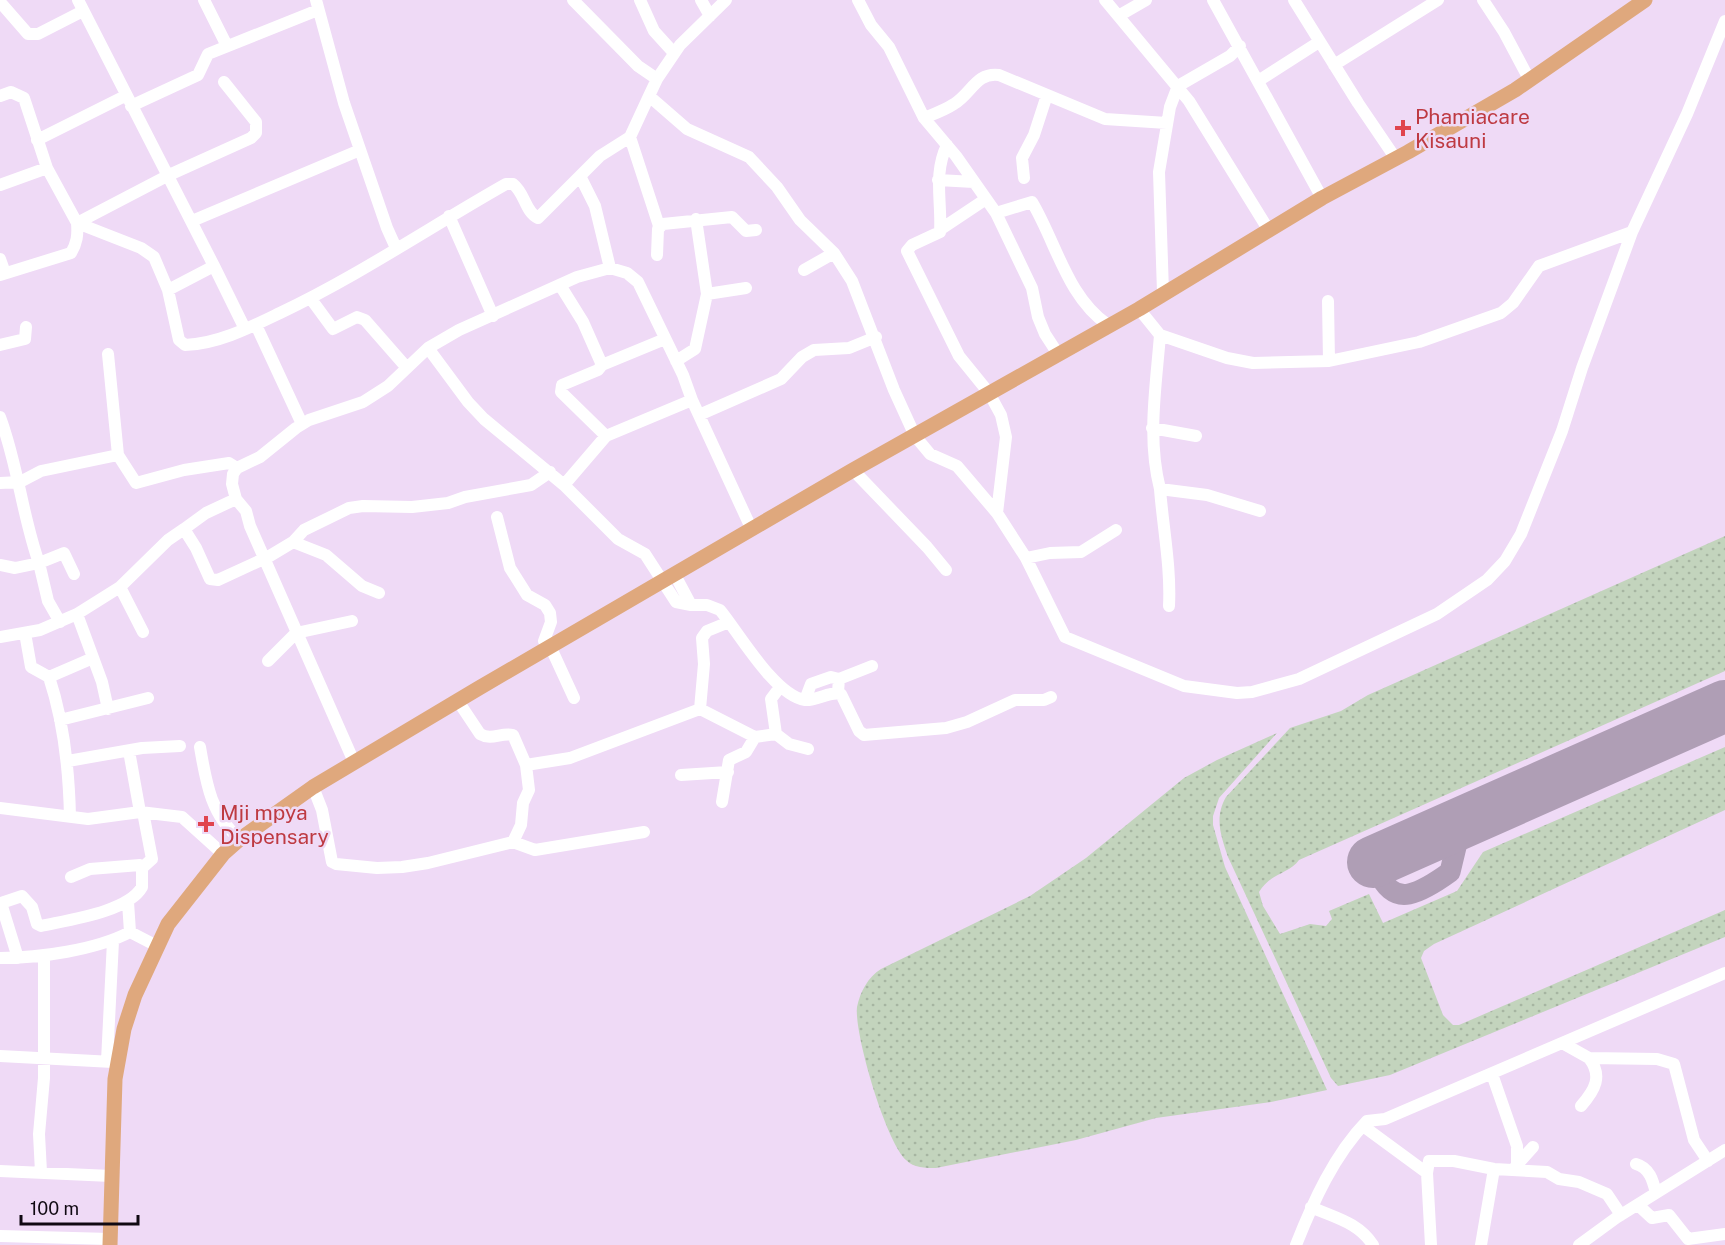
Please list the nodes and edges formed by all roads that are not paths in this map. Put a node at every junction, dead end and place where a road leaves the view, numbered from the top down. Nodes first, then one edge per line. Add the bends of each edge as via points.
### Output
1 (204, 0) edge
2 (573, 0) edge
3 (640, 0) edge
4 (701, 0) edge
5 (726, 0) edge
6 (858, 0) edge
7 (1105, 0) edge
8 (1146, 0) edge
9 (1213, 0) edge
10 (1294, 0) edge
11 (1438, 0) edge
12 (1483, 0) edge
13 (1645, 0) edge
14 (0, 2) edge
15 (80, 5) edge
16 (317, 5) edge
17 (1120, 15) junction
18 (710, 16) junction
19 (1725, 21) edge
20 (1319, 42) junction
21 (227, 46) junction
22 (1240, 46) junction
23 (674, 53) junction
24 (1334, 65) junction
25 (657, 79) junction
26 (1529, 79) junction
27 (1258, 81) junction
28 (224, 82) dead end
29 (1178, 86) junction
30 (1047, 95) junction
31 (0, 96) edge
32 (649, 96) junction
33 (128, 101) junction
34 (924, 118) junction
35 (1167, 123) junction
36 (630, 138) junction
37 (37, 140) junction
38 (947, 145) junction
39 (360, 150) junction
40 (1396, 159) junction
41 (47, 168) junction
42 (169, 175) junction
43 (580, 176) junction
44 (1023, 178) dead end
45 (938, 180) junction
46 (974, 182) junction
47 (0, 185) edge
48 (1322, 198) junction
49 (986, 199) junction
50 (996, 213) junction
51 (449, 216) junction
52 (696, 219) junction
53 (192, 221) junction
54 (77, 223) junction
55 (659, 226) junction
56 (941, 229) junction
57 (1268, 229) junction
58 (756, 230) dead end
59 (1632, 232) junction
60 (396, 248) junction
61 (834, 253) junction
62 (657, 255) dead end
63 (0, 259) edge
64 (214, 266) junction
65 (610, 268) junction
66 (804, 270) dead end
67 (2, 274) edge
68 (560, 285) junction
69 (746, 288) dead end
70 (168, 290) junction
71 (1163, 292) junction
72 (707, 294) junction
73 (311, 299) junction
74 (1328, 301) dead end
75 (1139, 309) junction
76 (493, 316) junction
77 (1108, 325) junction
78 (26, 327) dead end
79 (251, 327) junction
80 (1160, 335) junction
81 (876, 337) junction
82 (665, 339) junction
83 (0, 345) edge
84 (428, 348) junction
85 (108, 354) dead end
86 (1058, 354) junction
87 (676, 361) junction
88 (1329, 361) junction
89 (602, 365) junction
90 (407, 368) junction
91 (989, 393) junction
92 (692, 400) junction
93 (699, 415) junction
94 (0, 417) edge
95 (302, 424) junction
96 (1152, 428) junction
97 (606, 436) junction
98 (915, 436) junction
99 (1196, 436) dead end
100 (118, 454) junction
101 (237, 468) junction
102 (853, 470) junction
103 (550, 472) junction
104 (20, 482) junction
105 (0, 483) edge
106 (564, 484) junction
107 (1160, 489) junction
108 (236, 498) junction
109 (1260, 511) dead end
110 (997, 513) junction
111 (496, 517) dead end
112 (184, 529) junction
113 (752, 530) junction
114 (1116, 530) dead end
115 (293, 542) junction
116 (264, 558) junction
117 (1026, 558) junction
118 (39, 563) junction
119 (0, 565) edge
120 (946, 570) dead end
121 (75, 574) dead end
122 (669, 578) junction
123 (120, 587) junction
124 (379, 593) dead end
125 (1169, 606) dead end
126 (77, 614) junction
127 (352, 621) dead end
128 (60, 622) junction
129 (729, 622) junction
130 (143, 632) dead end
131 (25, 633) junction
132 (296, 633) junction
133 (0, 637) edge
134 (569, 637) junction
135 (551, 648) junction
136 (93, 658) junction
137 (268, 661) dead end
138 (872, 666) dead end
139 (49, 677) junction
140 (839, 679) junction
141 (780, 687) junction
142 (838, 692) junction
143 (1051, 696) dead end
144 (148, 698) dead end
145 (574, 698) dead end
146 (458, 700) junction
147 (805, 700) junction
148 (108, 709) junction
149 (700, 710) junction
150 (60, 720) junction
151 (777, 734) junction
152 (755, 737) junction
153 (180, 746) dead end
154 (200, 747) dead end
155 (808, 749) dead end
156 (129, 751) junction
157 (68, 761) junction
158 (354, 762) junction
159 (526, 765) junction
160 (728, 772) junction
161 (681, 775) dead end
162 (313, 787) junction
163 (722, 802) dead end
164 (0, 808) edge
165 (141, 812) junction
166 (70, 817) junction
167 (644, 832) dead end
168 (240, 839) junction
169 (513, 842) junction
170 (223, 854) junction
171 (142, 867) junction
172 (71, 877) dead end
173 (128, 902) junction
174 (130, 932) junction
175 (113, 941) junction
176 (157, 946) junction
177 (44, 955) junction
178 (0, 958) edge
179 (18, 958) junction
180 (1725, 973) edge
181 (1564, 1044) junction
182 (0, 1056) edge
183 (43, 1057) junction
184 (1589, 1058) junction
185 (112, 1062) junction
186 (1492, 1074) junction
187 (1581, 1106) dead end
188 (1363, 1126) junction
189 (1533, 1147) dead end
190 (1725, 1150) edge
191 (1708, 1161) junction
192 (1636, 1164) dead end
193 (1515, 1167) junction
194 (1494, 1169) junction
195 (0, 1171) edge
196 (41, 1172) junction
197 (1426, 1173) junction
198 (111, 1176) junction
199 (1656, 1194) junction
200 (1638, 1205) junction
201 (1311, 1207) junction
202 (1621, 1215) junction
203 (1725, 1234) edge
204 (0, 1236) edge
205 (110, 1242) edge
206 (1296, 1245) edge
207 (1373, 1245) edge
208 (1431, 1245) edge
209 (1481, 1245) edge
210 (1579, 1245) edge

1 - 21 street
2 - 25 street via 638,66
3 - 23 street via 654,31
4 - 18 street
5 - 18 street
6 - 34 street via 889,47
7 - 17 street
8 - 17 street
9 - 22 street
10 - 20 street
11 - 24 street
12 - 26 street
13 - 26 main road
14 - 15 street via 28,34 38,34
15 - 33 street
16 - 21 street
16 - 39 street
17 - 29 street
18 - 23 street
19 - 59 street
20 - 24 street
20 - 27 street
21 - 33 street via 208,54 198,75
22 - 27 street
22 - 29 street
23 - 25 street
24 - 40 street
25 - 32 street
26 - 40 main road
27 - 48 street
28 - 42 street via 256,122 256,133
29 - 35 street
29 - 57 street
30 - 34 street via 988,74 954,105
30 - 35 street via 1105,119
30 - 44 street via 1022,158
31 - 37 street via 11,92 24,98
32 - 36 street
32 - 61 street via 687,129 749,157 800,220
33 - 37 street
33 - 42 street
34 - 38 street
35 - 71 street via 1159,172
36 - 43 street via 600,156
36 - 55 street
37 - 41 street
38 - 45 street
38 - 46 street
39 - 53 street
39 - 60 street
40 - 48 main road
41 - 47 street
41 - 54 street
42 - 53 street
42 - 54 street
43 - 51 street via 538,218 513,184 506,184
43 - 65 street via 596,206
45 - 46 street
45 - 56 street
46 - 49 street
48 - 57 main road
49 - 50 street
49 - 56 street
50 - 77 street via 1032,202 1086,306
50 - 86 street via 1032,288 1045,334
51 - 60 street
51 - 76 street
52 - 55 street
52 - 58 street via 732,217 746,231
52 - 72 street
53 - 64 street
54 - 67 street via 76,245 71,253
54 - 70 street via 154,257
55 - 62 street
56 - 91 street via 938,235 912,245 907,251 958,356
57 - 71 main road
59 - 88 street via 1539,266 1513,303 1501,312 1419,342
59 - 117 street via 1521,534 1505,561 1487,580 1437,614 1299,679 1263,690 1237,693 1193,688 1065,637
60 - 73 street
61 - 66 street
61 - 81 street via 852,281
63 - 67 street
64 - 70 street
64 - 79 street
65 - 68 street
65 - 82 street via 627,273 638,282
68 - 76 street
68 - 89 street via 575,306
69 - 72 street
70 - 79 street via 175,328 185,345 197,345
71 - 75 main road
72 - 87 street via 695,349
73 - 79 street
73 - 90 street via 333,329 357,317 365,320
74 - 88 street
75 - 77 main road
75 - 80 street
76 - 84 street
77 - 86 main road
78 - 83 street via 25,339
79 - 95 street
80 - 88 street via 1252,363
80 - 96 street
81 - 93 street via 849,348 814,350 781,379
81 - 98 street
82 - 87 street
82 - 89 street
84 - 90 street
84 - 103 street via 468,402
85 - 100 street
86 - 91 main road
87 - 92 street
89 - 97 street via 562,385 561,392
90 - 95 street via 363,402
91 - 98 main road
91 - 110 street via 1001,415 1006,437
92 - 93 street
92 - 97 street
93 - 113 street
94 - 104 street
95 - 101 street via 260,457
96 - 99 street
96 - 107 street via 1152,456
97 - 106 street
98 - 102 main road
98 - 110 street via 930,454 957,466
100 - 101 street via 136,483 229,463
100 - 104 street via 41,471
101 - 108 street via 232,484
102 - 113 main road
102 - 120 street
103 - 106 street
103 - 115 street via 531,485 448,503 349,508 304,530
104 - 105 street
104 - 118 street
106 - 122 street via 618,539 645,554
107 - 109 street via 1207,495
107 - 125 street via 1170,574
108 - 112 street
108 - 116 street via 246,511
110 - 117 street
111 - 134 street via 510,568 527,595 550,613 544,641
112 - 116 street via 210,579
112 - 123 street
113 - 122 main road
114 - 117 street via 1081,552
115 - 116 street
115 - 124 street via 326,555 362,586
116 - 132 street
118 - 119 street via 15,568
118 - 121 street via 64,553
118 - 128 street via 48,601
122 - 129 street via 676,602 720,610
122 - 134 main road
123 - 126 street
123 - 130 street
126 - 128 street
126 - 136 street
127 - 132 street
128 - 131 street
129 - 141 street
129 - 149 street via 706,632 702,638
131 - 133 street
131 - 139 street via 31,667
132 - 137 street
132 - 158 street
134 - 135 main road
135 - 145 street
135 - 146 main road
136 - 139 street
136 - 148 street
138 - 140 street
139 - 150 street
140 - 142 street
140 - 147 street via 831,676 811,684
141 - 147 street
141 - 151 street via 771,699
142 - 143 street via 860,731 872,735 945,728 967,723 1015,700 1044,700
142 - 147 street
144 - 148 street
146 - 158 main road
146 - 159 street via 480,734 495,738 513,735
148 - 150 street
149 - 152 street
149 - 159 street via 570,758
150 - 157 street
151 - 152 street
151 - 155 street via 789,744
152 - 160 street via 746,752 729,760
153 - 156 street
154 - 168 street via 210,798 225,827
156 - 157 street
156 - 165 street
157 - 166 street
158 - 162 main road
159 - 169 street via 529,790
160 - 161 street
160 - 163 street
162 - 168 main road
162 - 169 street via 322,810 332,862 336,864 402,867
164 - 166 street
165 - 166 street via 88,819
165 - 170 street via 182,817
165 - 171 street via 152,859
167 - 169 street via 535,850
168 - 170 main road
170 - 176 main road via 182,904
171 - 172 street via 90,869
171 - 173 street via 141,887
173 - 174 street
173 - 179 street via 41,926 22,896 3,902
174 - 175 street
174 - 176 street
175 - 177 street
175 - 185 street
176 - 185 main road
177 - 179 street
177 - 183 street
178 - 179 street
180 - 181 street
181 - 184 street
181 - 186 street
182 - 183 street
183 - 185 street
183 - 196 street
184 - 187 street via 1598,1077
184 - 191 street via 1657,1059 1674,1064 1687,1121
185 - 198 main road
186 - 188 street
186 - 193 street via 1517,1146
188 - 197 street
188 - 201 street
189 - 193 street
190 - 191 street
191 - 199 street
192 - 199 street via 1649,1173
193 - 194 street
193 - 202 street via 1547,1172 1607,1194
194 - 197 street via 1434,1160 1429,1161
194 - 209 street
195 - 196 street
196 - 198 street
197 - 208 street
198 - 205 main road
199 - 200 street
200 - 202 street
200 - 203 street via 1652,1218 1669,1215 1688,1239
201 - 206 street
201 - 207 street via 1351,1222 1362,1229
202 - 210 street
204 - 205 street

